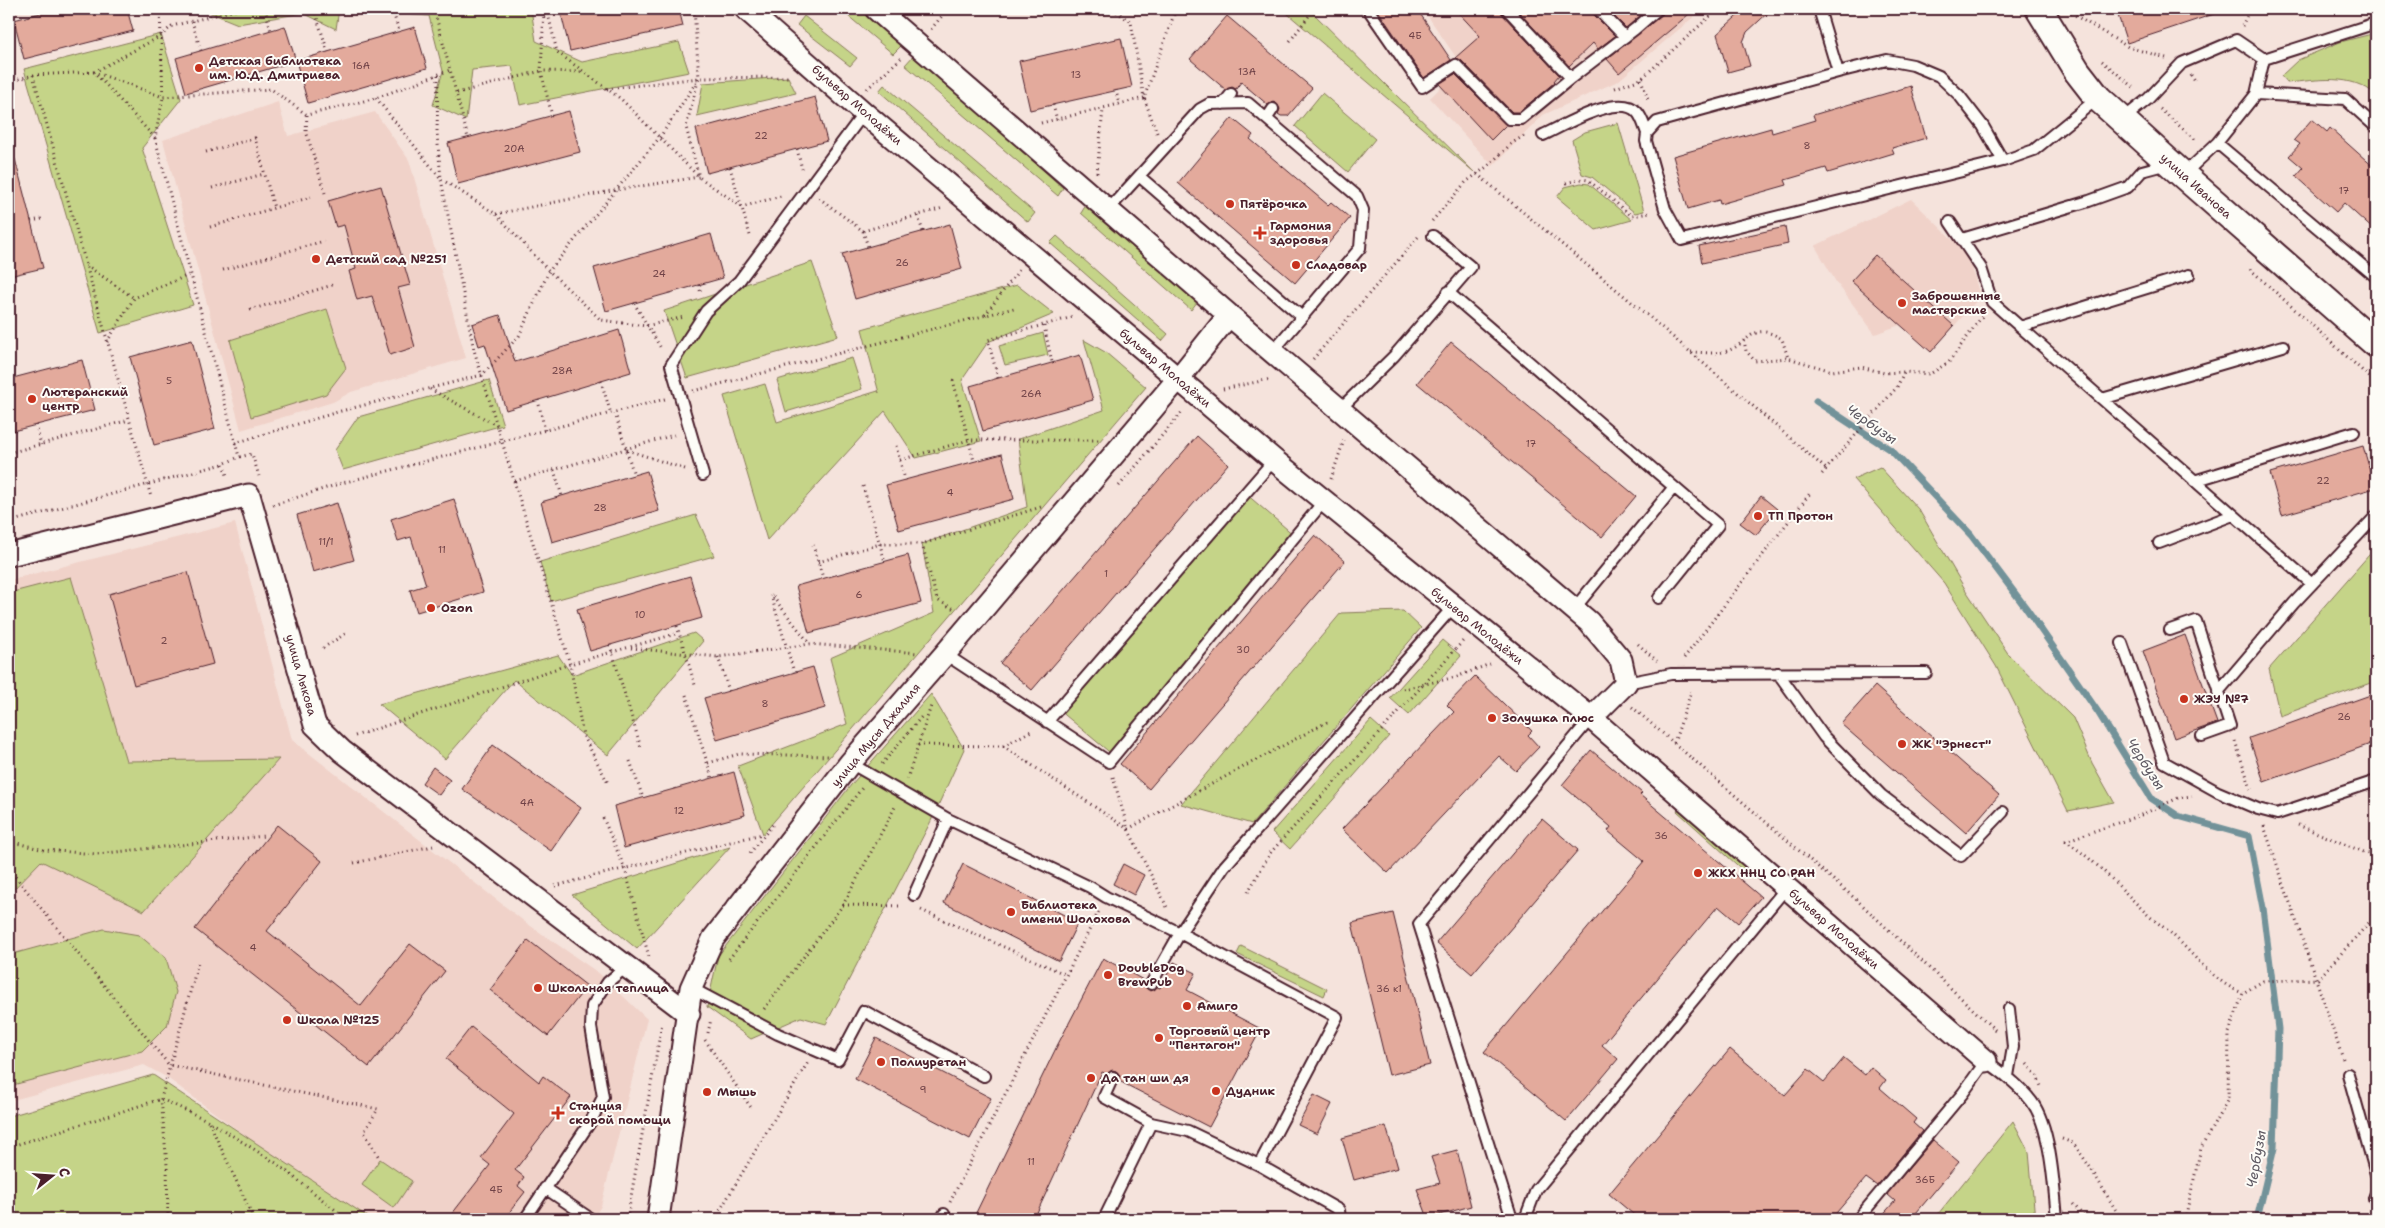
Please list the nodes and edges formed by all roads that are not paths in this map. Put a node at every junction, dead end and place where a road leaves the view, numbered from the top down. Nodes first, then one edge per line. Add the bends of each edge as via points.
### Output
1 (746, 9) edge
2 (876, 9) edge
3 (1368, 9) edge
4 (1508, 9) edge
5 (1598, 9) edge
6 (1658, 9) edge
7 (1819, 9) edge
8 (2039, 9) edge
9 (2376, 23) edge
10 (1625, 37) junction
11 (2264, 58) junction
12 (1838, 72) junction
13 (1571, 78) junction
14 (1231, 94) dead end
15 (2256, 94) junction
16 (2098, 98) junction
17 (1223, 104) junction
18 (858, 108) junction
19 (2122, 119) junction
20 (2376, 127) edge
21 (1647, 133) junction
22 (1543, 135) dead end
23 (2217, 143) junction
24 (2003, 161) junction
25 (2176, 169) junction
26 (1139, 176) junction
27 (1108, 210) junction
28 (1950, 222) dead end
29 (1434, 236) dead end
30 (1962, 239) junction
31 (2189, 275) dead end
32 (2376, 277) edge
33 (1448, 292) junction
34 (1229, 314) junction
35 (1302, 317) junction
36 (2020, 327) junction
37 (2376, 344) edge
38 (2284, 346) dead end
39 (1272, 352) junction
40 (1178, 379) junction
41 (2102, 400) junction
42 (1340, 409) junction
43 (2354, 432) dead end
44 (1274, 460) junction
45 (703, 475) road end
46 (2194, 481) junction
47 (1674, 487) junction
48 (1324, 501) junction
49 (2233, 515) junction
50 (2376, 516) edge
51 (2159, 543) dead end
52 (9, 555) edge
53 (2312, 584) junction
54 (1659, 598) dead end
55 (1453, 606) junction
56 (1574, 609) junction
57 (2170, 630) dead end
58 (2122, 643) dead end
59 (945, 654) junction
60 (1926, 673) dead end
61 (1778, 674) junction
62 (1626, 683) junction
63 (2218, 692) junction
64 (1591, 718) junction
65 (1047, 722) junction
66 (2202, 736) dead end
67 (850, 763) junction
68 (2376, 781) edge
69 (2003, 812) dead end
70 (948, 819) junction
71 (1786, 887) junction
72 (914, 901) road end
73 (1180, 933) junction
74 (634, 961) junction
75 (1151, 984) dead end
76 (691, 988) junction
77 (2009, 1009) dead end
78 (689, 1014) junction
79 (1986, 1061) junction
80 (2348, 1074) road end
81 (984, 1076) dead end
82 (2008, 1076) junction
83 (1113, 1078) dead end
84 (1151, 1123) junction
85 (2376, 1135) edge
86 (2368, 1144) junction
87 (1259, 1165) junction
88 (2376, 1174) edge
89 (545, 1188) junction
90 (2376, 1193) edge
91 (2376, 1200) edge
92 (526, 1219) edge
93 (591, 1219) edge
94 (658, 1219) edge
95 (1104, 1219) edge
96 (1340, 1219) edge
97 (1512, 1219) edge
98 (1525, 1219) edge
99 (1858, 1219) edge
100 (2057, 1219) edge

1 - 18 street, бульвар Молодёжи
2 - 27 street
3 - 13 lane via 1422,87 1456,66 1509,119 1521,119
4 - 13 lane
5 - 10 lane
6 - 10 lane
7 - 12 lane
8 - 16 street, улица Иванова via 2076,72
9 - 11 lane
10 - 13 lane
11 - 15 lane
11 - 19 lane via 2236,40 2182,63 2148,99
12 - 21 lane via 1657,122
12 - 24 lane via 1887,60 1939,76 1959,94
14 - 17 lane
15 - 20 lane via 2346,99
15 - 23 lane
16 - 19 street, улица Иванова
16 - 24 lane via 2034,150
17 - 26 lane via 1209,104 1200,109
17 - 35 lane via 1248,103 1270,114 1357,196 1363,210 1358,252
18 - 40 street, бульвар Молодёжи
18 - 45 lane via 807,190 739,281 706,311 671,365
19 - 25 street, улица Иванова
21 - 22 lane via 1636,111 1628,105 1618,104 1592,112
21 - 24 lane via 1646,141 1665,208 1682,240
23 - 25 lane
23 - 32 lane
25 - 30 lane via 2142,171 2128,187
25 - 37 street, улица Иванова
26 - 27 lane
26 - 35 lane
27 - 34 street
28 - 30 lane
29 - 33 lane via 1471,267
30 - 36 lane via 1981,268 1992,302
31 - 36 lane
33 - 42 lane via 1394,356
33 - 47 lane
34 - 39 street
34 - 40 street, улица Мусы Джалиля
35 - 39 lane
36 - 41 lane
38 - 41 lane
39 - 42 street
40 - 44 street, бульвар Молодёжи
40 - 59 street, улица Мусы Джалиля
41 - 46 lane
42 - 56 street
43 - 46 lane
44 - 48 street, бульвар Молодёжи
44 - 65 lane
46 - 49 lane
47 - 54 lane via 1718,525
47 - 56 lane
48 - 55 street, бульвар Молодёжи
48 - 65 lane via 1109,762
49 - 51 lane
49 - 53 lane
50 - 53 lane
52 - 74 street, улица Лыкова via 249,495 315,725 342,751
53 - 63 lane
55 - 64 street, бульвар Молодёжи
55 - 73 lane via 1224,867
56 - 62 street via 1590,622 1621,660
57 - 63 lane via 2196,621
58 - 68 lane via 2164,762 2218,792 2277,814
59 - 65 lane
59 - 67 street, улица Мусы Джалиля
60 - 61 lane
61 - 62 lane via 1671,674
61 - 69 lane via 1824,738 1881,795 1961,856
62 - 64 street
63 - 66 lane via 2230,726
64 - 71 street, бульвар Молодёжи
64 - 97 lane via 1419,924
67 - 70 lane
67 - 76 street, улица Мусы Джалиля via 713,939
70 - 72 lane
70 - 73 lane
71 - 79 street, бульвар Молодёжи
71 - 98 lane via 1536,1190
73 - 75 lane
73 - 87 lane via 1337,1016
74 - 78 street, улица Лыкова
74 - 89 lane via 608,982 592,1006 590,1027 603,1097 591,1121
76 - 78 street, улица Мусы Джалиля
76 - 81 lane via 838,1060 864,1011
77 - 82 lane via 2013,1047
78 - 94 street, улица Мусы Джалиля
79 - 82 lane
79 - 99 lane
80 - 86 lane
82 - 100 lane via 2033,1104 2045,1134
83 - 84 lane via 1104,1097
84 - 87 lane via 1188,1131
84 - 95 lane
85 - 86 lane
86 - 88 lane
87 - 96 lane via 1339,1210
89 - 92 lane
89 - 93 lane
90 - 91 lane

